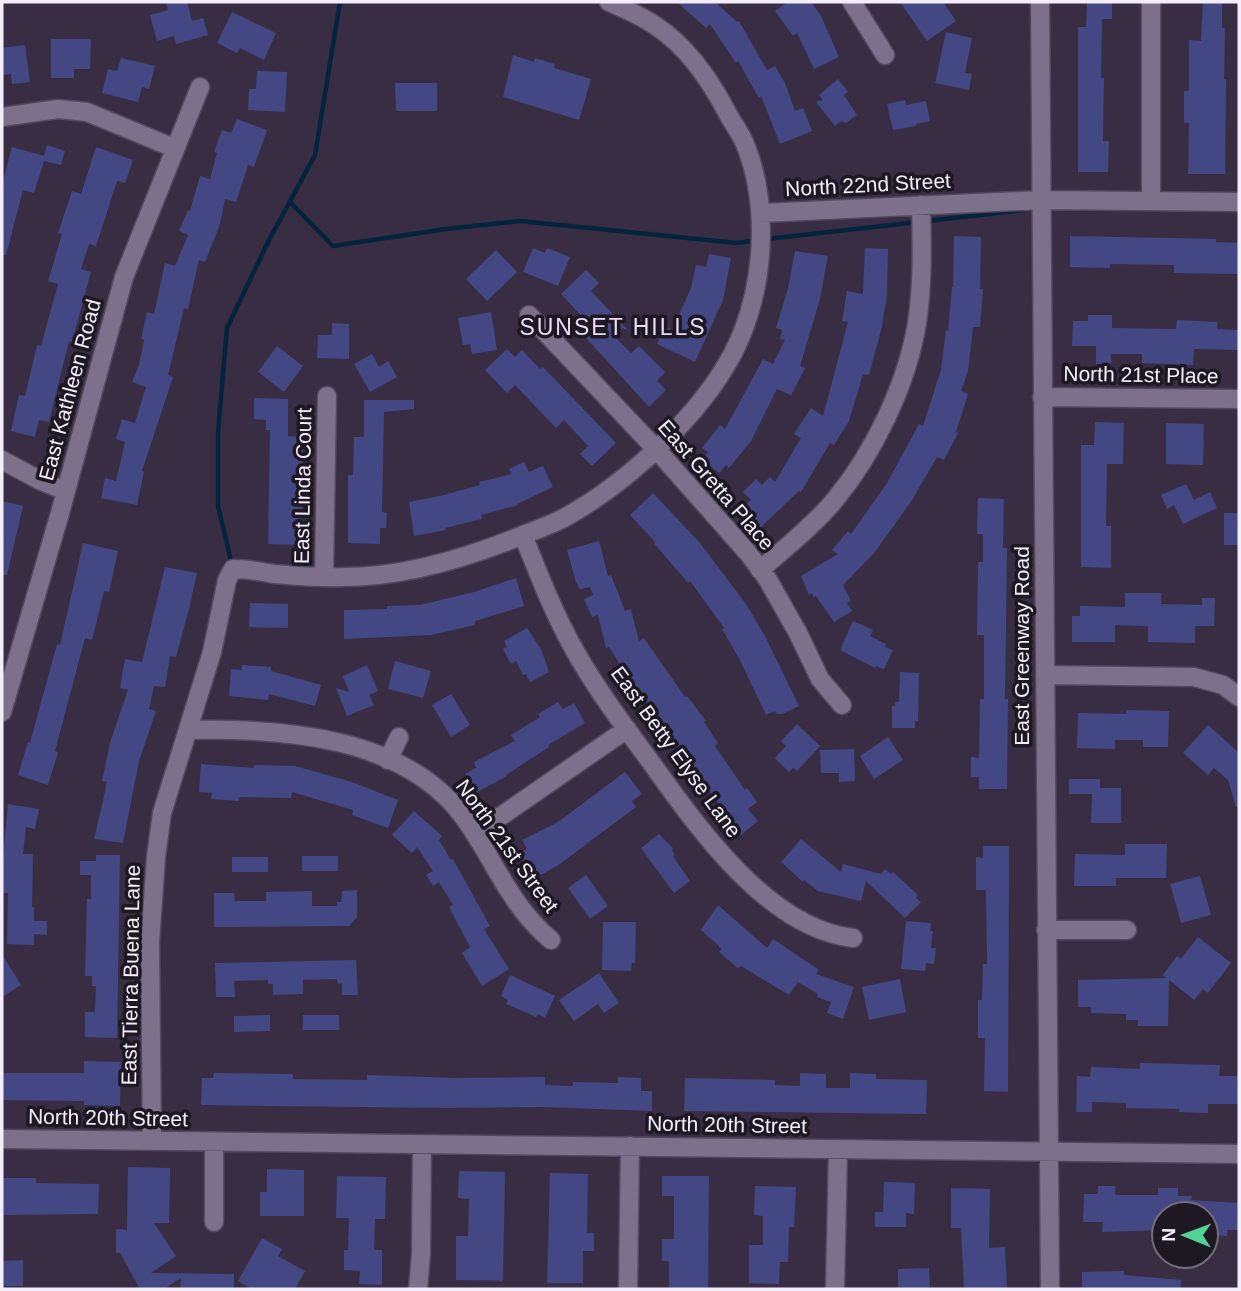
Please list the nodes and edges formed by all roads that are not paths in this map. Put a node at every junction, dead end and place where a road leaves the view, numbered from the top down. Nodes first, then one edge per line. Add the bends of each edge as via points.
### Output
1 (609, 2) edge
2 (852, 2) edge
3 (1040, 2) edge
4 (1151, 2) edge
5 (885, 55) dead end
6 (200, 87) dead end
7 (2, 117) edge
8 (174, 148) junction
9 (1041, 200) junction
10 (1151, 201) junction
11 (1239, 202) edge
12 (921, 205) junction
13 (761, 213) junction
14 (529, 315) dead end
15 (327, 396) dead end
16 (1042, 397) junction
17 (1239, 399) edge
18 (656, 449) junction
19 (2, 460) edge
20 (66, 491) junction
21 (523, 535) junction
22 (233, 569) joint
23 (760, 570) junction
24 (324, 577) junction
25 (1045, 675) junction
26 (1239, 697) edge
27 (842, 705) dead end
28 (2, 712) edge
29 (627, 729) junction
30 (188, 730) junction
31 (398, 737) dead end
32 (388, 760) junction
33 (475, 834) junction
34 (1046, 930) junction
35 (1127, 930) dead end
36 (853, 938) dead end
37 (551, 940) dead end
38 (2, 1139) edge
39 (152, 1141) junction
40 (214, 1142) junction
41 (422, 1144) junction
42 (631, 1146) junction
43 (838, 1149) junction
44 (1047, 1150) junction
45 (1239, 1154) edge
46 (214, 1222) dead end
47 (418, 1289) edge
48 (628, 1289) edge
49 (835, 1289) edge
50 (1050, 1289) edge

1 - 13 street via 658,27 691,58 720,98 745,143
2 - 5 street
3 - 9 street, East Greenway Road
4 - 10 street
6 - 8 street, East Kathleen Road
7 - 8 street via 58,109 87,112
8 - 20 street, East Kathleen Road via 124,277
9 - 10 street, North 22nd Street
9 - 12 street, North 22nd Street
9 - 16 street, East Greenway Road
10 - 11 street, North 22nd Street
12 - 13 street, North 22nd Street
12 - 23 street via 916,325 887,416 870,450 834,501
13 - 18 street, North 22nd Street via 758,268 743,330 713,385
14 - 18 street, East Gretta Place
15 - 24 street, East Linda Court
16 - 17 street, North 21st Place
16 - 25 street, East Greenway Road
18 - 21 street, North 22nd Street via 614,486 561,520
18 - 23 street, East Gretta Place
19 - 20 street
20 - 28 street, East Kathleen Road
21 - 24 street, North 22nd Street via 485,551 429,565 380,575
21 - 29 street, East Betty Elyse Lane via 575,652
22 - 24 street, North 22nd Street
22 - 30 street, East Tierra Buena Lane
23 - 27 street, East Gretta Place via 820,679
25 - 26 street via 1194,677 1223,685
25 - 34 street, East Greenway Road
29 - 33 street
29 - 36 street, East Betty Elyse Lane via 701,832 741,874 780,908 817,930
30 - 32 street, North 21st Street via 292,734 360,748
30 - 39 street, East Tierra Buena Lane via 162,813 153,878
31 - 32 street
32 - 33 street, North 21st Street via 439,788
33 - 37 street, North 21st Street via 523,914
34 - 35 street
34 - 44 street, East Greenway Road
38 - 39 street, North 20th Street
39 - 40 street, North 20th Street
40 - 41 street, North 20th Street
40 - 46 street, North 20th Street
41 - 42 street, North 20th Street
41 - 47 street
42 - 43 street, North 20th Street
42 - 48 street
43 - 44 street, North 20th Street
43 - 49 street
44 - 45 street, North 20th Street
44 - 50 street, East Greenway Road

